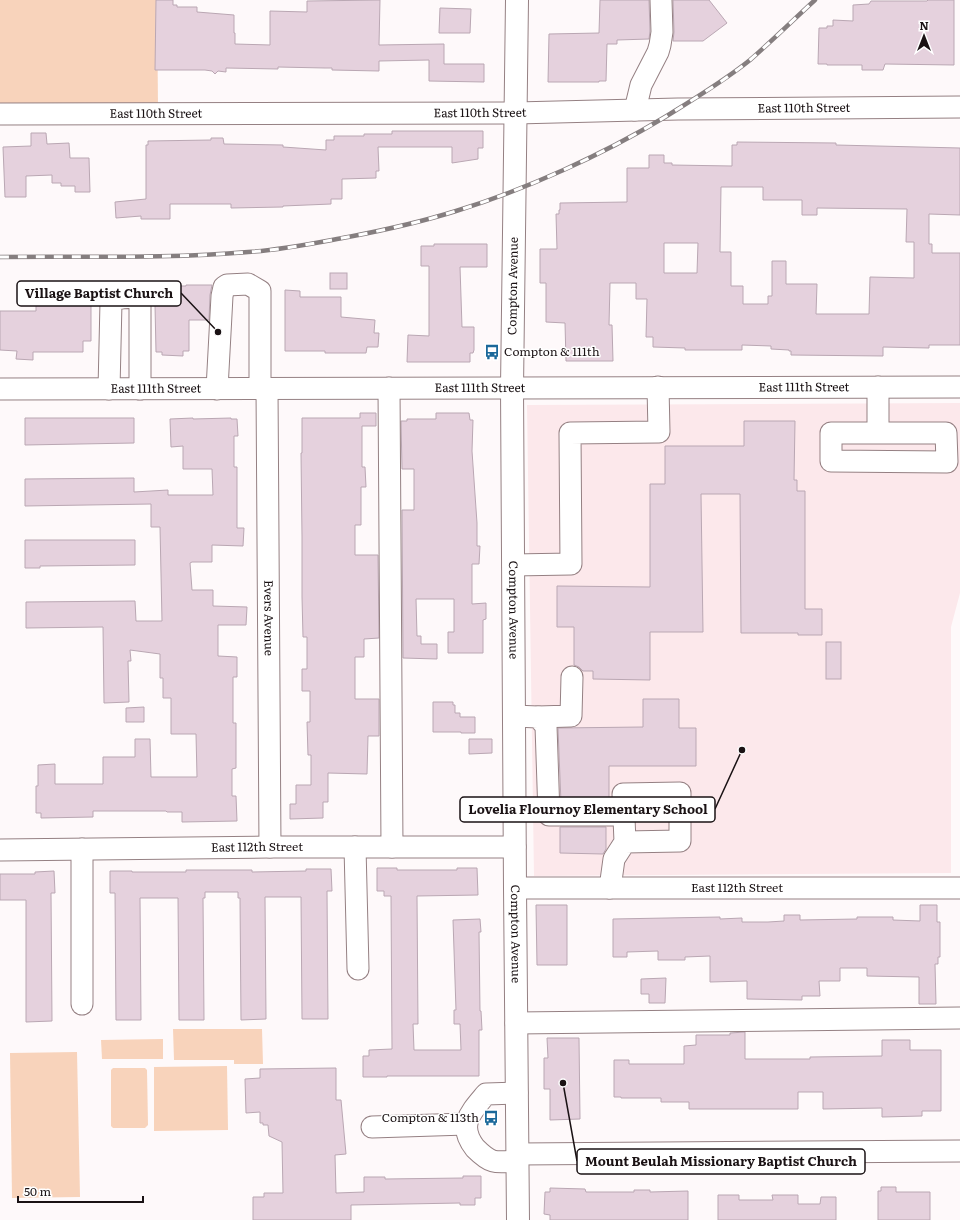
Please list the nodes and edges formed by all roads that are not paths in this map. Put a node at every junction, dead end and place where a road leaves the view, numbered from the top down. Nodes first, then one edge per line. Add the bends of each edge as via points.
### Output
1 (517, 0) edge
2 (661, 0) edge
3 (960, 107) edge
4 (635, 110) junction
5 (516, 113) junction
6 (0, 114) edge
7 (878, 387) junction
8 (960, 387) edge
9 (264, 388) junction
10 (390, 388) junction
11 (512, 388) junction
12 (658, 388) junction
13 (0, 389) edge
14 (110, 389) junction
15 (140, 389) junction
16 (217, 389) junction
17 (878, 433) junction
18 (513, 565) junction
19 (572, 678) dead end
20 (514, 716) junction
21 (542, 721) junction
22 (624, 815) junction
23 (625, 842) junction
24 (270, 847) junction
25 (355, 847) junction
26 (392, 847) junction
27 (515, 847) junction
28 (82, 849) junction
29 (0, 850) edge
30 (514, 888) junction
31 (610, 888) junction
32 (960, 888) edge
33 (358, 969) dead end
34 (82, 1004) dead end
35 (960, 1018) edge
36 (516, 1023) junction
37 (517, 1093) junction
38 (466, 1124) junction
39 (372, 1127) dead end
40 (960, 1151) edge
41 (518, 1157) junction
42 (518, 1220) edge

1 - 5 main road, Compton Avenue
2 - 4 street via 660,45 641,85
3 - 4 street, East 110th Street
4 - 5 street, East 110th Street
5 - 6 street, East 110th Street
5 - 11 main road, Compton Avenue
7 - 8 street, East 111th Street
7 - 12 street, East 111th Street
7 - 17 street
9 - 10 street, East 111th Street
9 - 16 street, East 111th Street
9 - 16 street, Evers Avenue via 260,291 248,284 227,284 222,296
9 - 24 street, Evers Avenue
10 - 11 street, East 111th Street
10 - 26 street
11 - 12 street, East 111th Street
11 - 18 main road, Compton Avenue
12 - 18 street via 659,432 570,433 571,564
13 - 14 street, East 111th Street
14 - 15 street, East 111th Street
14 - 15 street via 111,302 116,299 134,298 140,305
15 - 16 street, East 111th Street
17 - 17 street via 831,433 831,461 947,462 946,433
18 - 20 main road, Compton Avenue
19 - 21 street via 571,716
20 - 21 street
20 - 27 main road, Compton Avenue
21 - 22 street via 549,815
22 - 23 street
22 - 23 street via 623,794 680,793 680,841
23 - 31 street via 614,859
24 - 25 street, East 112th Street
24 - 28 street, East 112th Street
25 - 26 street, East 112th Street
25 - 33 street
26 - 27 street, East 112th Street
27 - 30 main road, Compton Avenue
28 - 29 street, East 112th Street
28 - 34 street
30 - 31 street, East 112th Street
30 - 36 main road, Compton Avenue
31 - 32 street, East 112th Street
35 - 36 street
36 - 37 main road, Compton Avenue
37 - 38 street via 486,1094 472,1110
37 - 41 main road, Compton Avenue
38 - 39 street
38 - 41 street via 469,1140 487,1158 493,1161
40 - 41 street
41 - 42 main road, Compton Avenue

